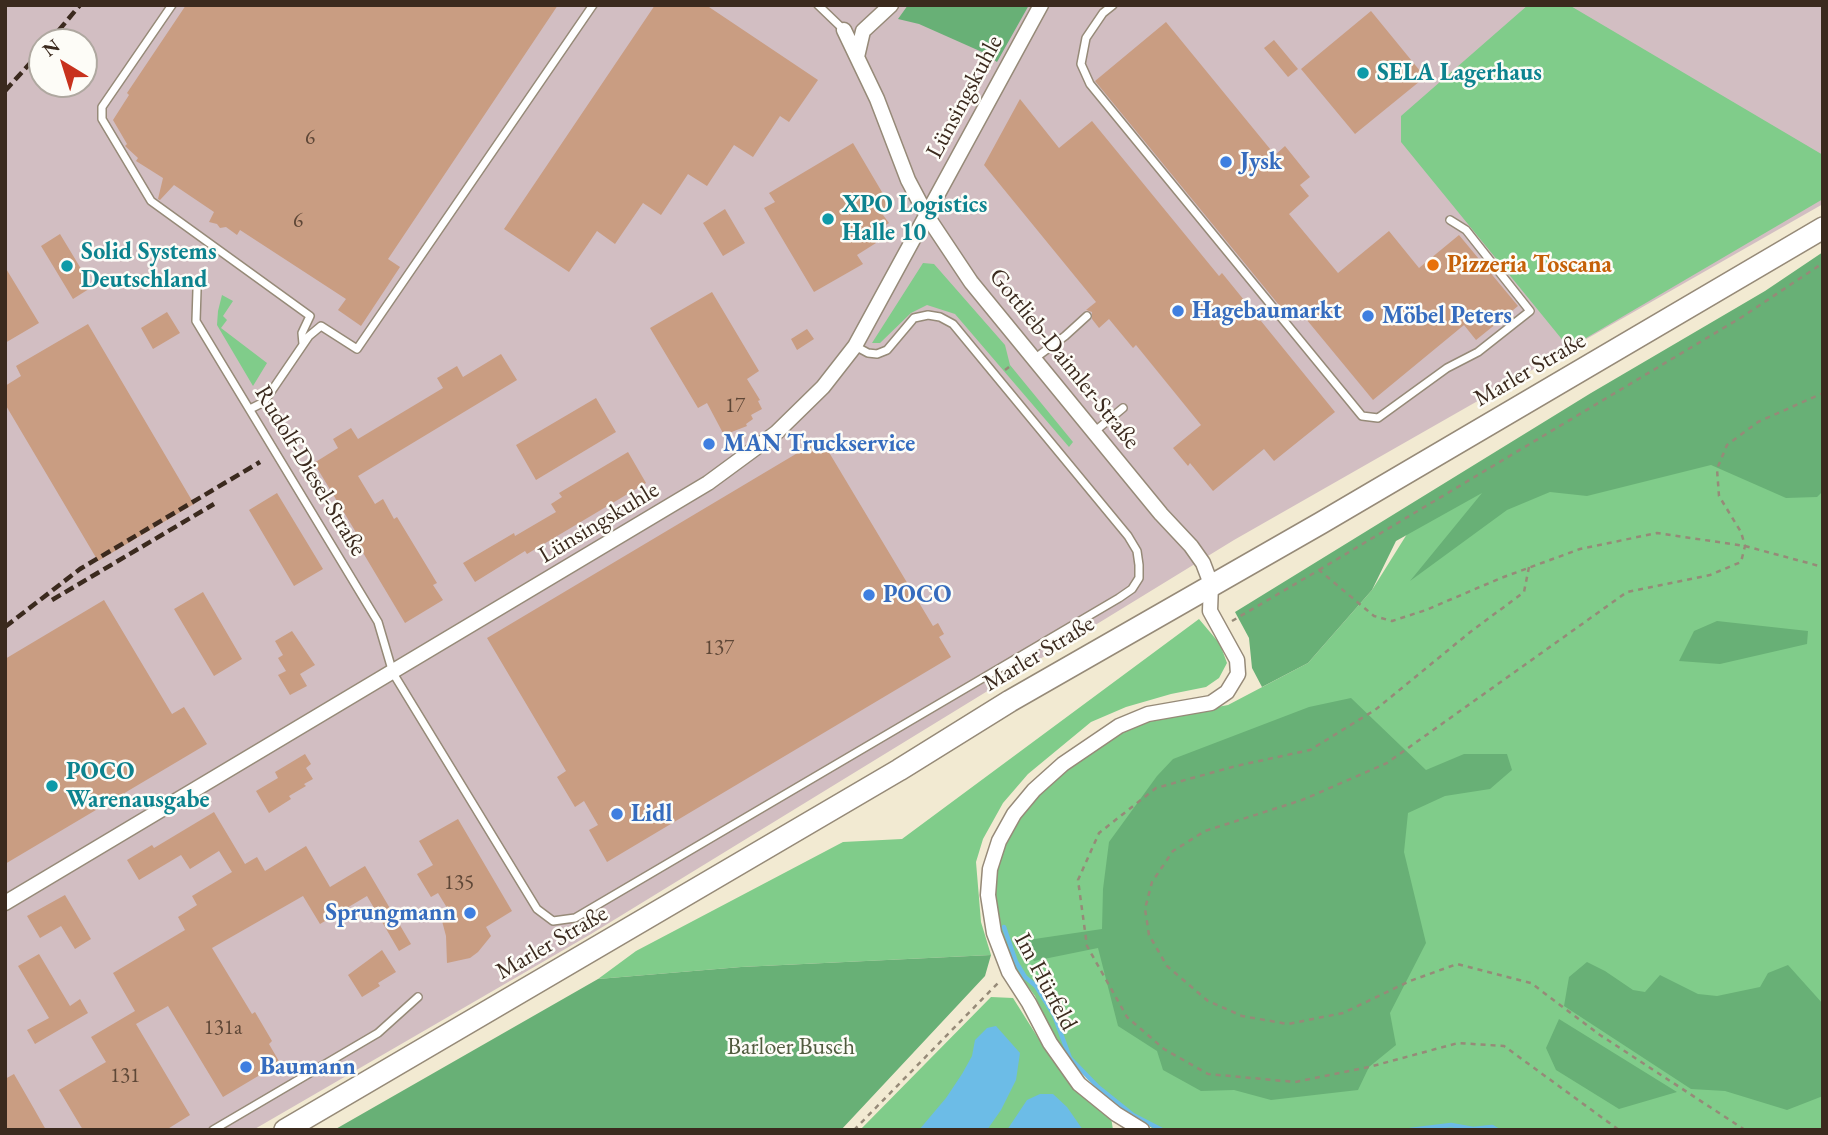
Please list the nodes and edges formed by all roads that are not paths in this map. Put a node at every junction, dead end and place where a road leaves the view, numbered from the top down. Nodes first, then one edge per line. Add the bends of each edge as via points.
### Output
1 (172, 5) edge
2 (593, 5) edge
3 (818, 5) edge
4 (891, 5) edge
5 (1041, 5) edge
6 (1114, 5) edge
7 (844, 30) joint
8 (857, 57) junction
9 (927, 216) junction
10 (1450, 220) dead end
11 (1823, 228) edge
12 (197, 290) dead end
13 (1087, 316) dead end
14 (304, 344) junction
15 (855, 346) junction
16 (1034, 359) junction
17 (1123, 408) dead end
18 (250, 409) junction
19 (1094, 433) junction
20 (1210, 584) junction
21 (393, 673) junction
22 (5, 903) edge
23 (418, 997) dead end
24 (213, 1130) edge
25 (285, 1130) edge
26 (1142, 1130) edge

1 - 14 lane via 102,107 102,119 151,201 310,316 302,334
2 - 14 lane via 358,349 321,326
3 - 7 lane
4 - 8 street via 863,31
5 - 9 street, Lünsingskuhle
6 - 10 lane via 1086,38 1081,64 1090,84 1362,415 1378,418 1447,368 1478,352 1530,311 1466,229
7 - 8 street, Gottlieb-Daimler-Straße
8 - 9 street, Gottlieb-Daimler-Straße
9 - 15 street, Lünsingskuhle
9 - 16 street, Gottlieb-Daimler-Straße via 971,282
11 - 20 main road, Marler Straße
12 - 18 lane, Rudolf-Diesel-Straße via 196,321
13 - 16 lane
14 - 18 lane via 264,402
15 - 21 street, Lünsingskuhle via 801,411 735,466
15 - 21 lane, Rudolf-Diesel-Straße via 868,353 887,350 914,318 928,315 953,324 1128,536 1139,565 1139,578 1132,589 575,918 553,921 537,909
16 - 19 street, Gottlieb-Daimler-Straße
17 - 19 lane
18 - 21 lane, Rudolf-Diesel-Straße via 378,622
19 - 20 street, Gottlieb-Daimler-Straße via 1191,546
20 - 25 main road, Marler Straße
20 - 26 street, Im Hürfeld via 1210,611 1237,660 1238,674 1227,692 1211,703 1148,714 1119,726 1063,764 1013,814 990,869 988,895 994,933 1009,972 1050,1043 1079,1084
21 - 22 street, Lünsingskuhle
23 - 24 lane via 378,1033

